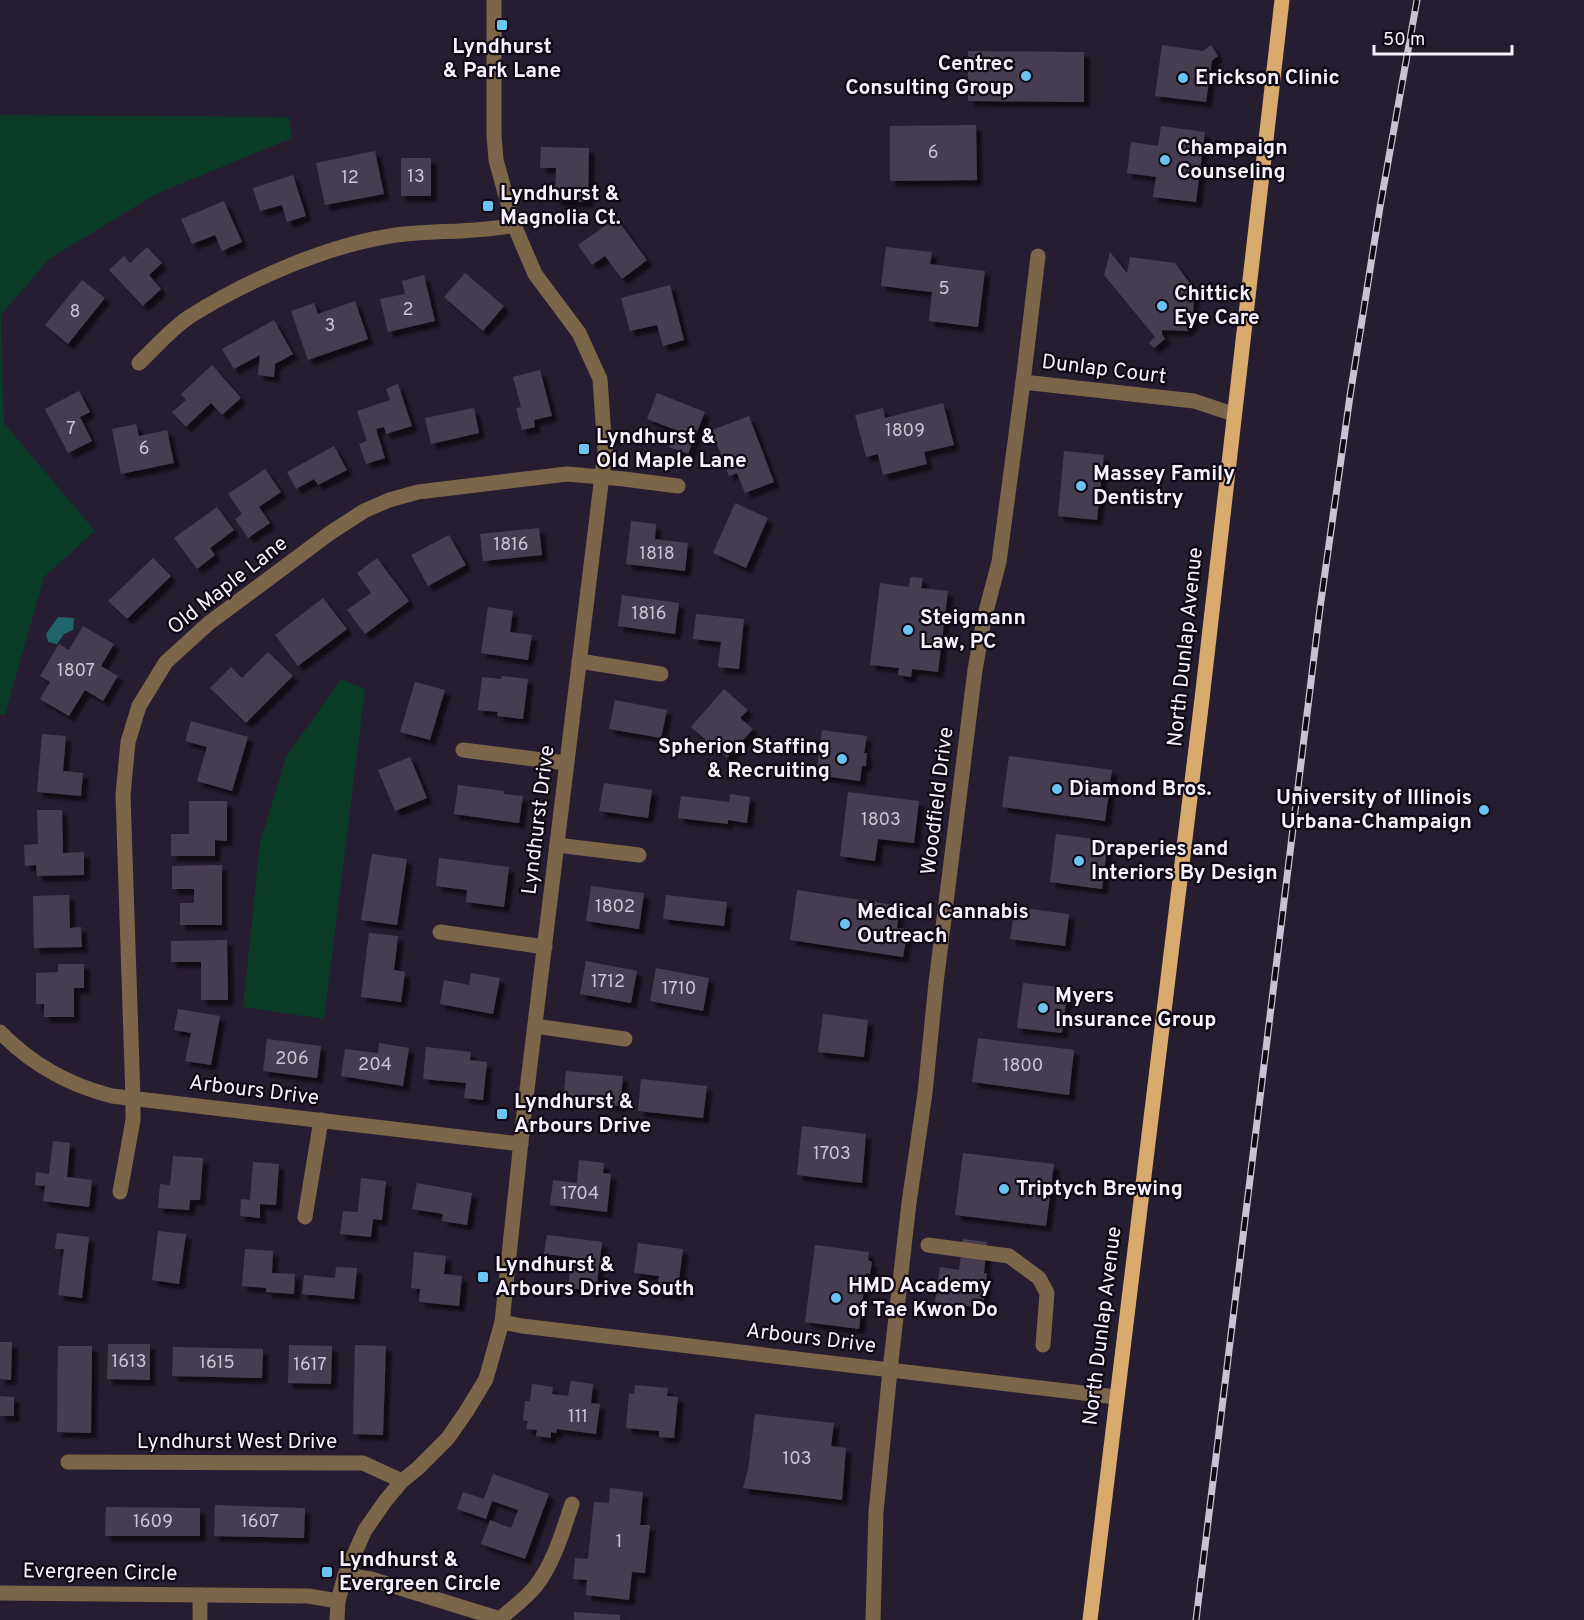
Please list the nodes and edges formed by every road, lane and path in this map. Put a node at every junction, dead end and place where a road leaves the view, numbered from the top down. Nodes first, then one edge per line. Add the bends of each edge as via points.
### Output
1 (494, 0) edge
2 (1282, 0) edge
3 (514, 225) junction
4 (1038, 256) dead end
5 (138, 363) dead end
6 (1023, 382) junction
7 (1233, 414) junction
8 (602, 477) junction
9 (678, 486) dead end
10 (579, 661) junction
11 (661, 674) dead end
12 (463, 750) dead end
13 (566, 763) junction
14 (557, 844) junction
15 (639, 855) dead end
16 (440, 933) dead end
17 (545, 947) junction
18 (535, 1026) junction
19 (0, 1032) edge
20 (625, 1039) dead end
21 (133, 1098) junction
22 (321, 1120) junction
23 (521, 1144) junction
24 (120, 1192) dead end
25 (305, 1217) dead end
26 (928, 1245) dead end
27 (502, 1322) junction
28 (1043, 1345) dead end
29 (890, 1370) junction
30 (1116, 1397) junction
31 (68, 1462) dead end
32 (402, 1481) junction
33 (572, 1504) dead end
34 (345, 1575) junction
35 (0, 1593) edge
36 (200, 1595) junction
37 (338, 1601) junction
38 (500, 1619) edge
39 (200, 1620) edge
40 (337, 1620) edge
41 (873, 1620) edge
42 (1090, 1620) edge

1 - 3 street, Lyndhurst Drive via 496,160
2 - 7 main road, North Dunlap Avenue
3 - 5 street via 394,236 311,257 187,318
3 - 8 street, Lyndhurst Drive via 535,274 579,333 600,380 605,444
4 - 6 street, Dunlap Court
6 - 7 street, Dunlap Court via 1194,402
6 - 29 street, Woodfield Drive via 999,562 975,670
7 - 30 main road, North Dunlap Avenue
8 - 9 street, Old Maple Lane
8 - 10 street, Lyndhurst Drive
8 - 21 street, Old Maple Lane via 567,474 438,489 389,500 330,533 209,623 166,662 139,706 128,742 123,795
10 - 11 street
10 - 13 street, Lyndhurst Drive
12 - 13 street
13 - 14 street, Lyndhurst Drive
14 - 15 street
14 - 17 street, Lyndhurst Drive
16 - 17 street
17 - 18 street, Lyndhurst Drive
18 - 20 street
18 - 23 street, Lyndhurst Drive
19 - 21 street, Arbours Drive via 15,1047 66,1081 92,1091
21 - 22 street, Arbours Drive
21 - 24 street, Old Maple Lane via 133,1120
22 - 23 street, Arbours Drive
22 - 25 street
23 - 27 street, Lyndhurst Drive
26 - 28 street via 1010,1256 1039,1278 1047,1293
27 - 29 street, Arbours Drive
27 - 32 street, Lyndhurst Drive via 486,1379 466,1412 448,1437
29 - 30 street, Arbours Drive
29 - 41 street, Woodfield Drive via 876,1512
30 - 42 main road, North Dunlap Avenue
31 - 32 street, Lyndhurst West Drive via 363,1463
32 - 34 street, Lyndhurst Drive via 365,1530
33 - 38 street via 544,1574 534,1589
34 - 37 street, Lyndhurst Drive
34 - 38 street via 371,1579
35 - 36 street, Evergreen Circle
36 - 37 street, Evergreen Circle via 308,1596
36 - 39 street, Evergreen Circle
37 - 40 street, Lyndhurst Drive

